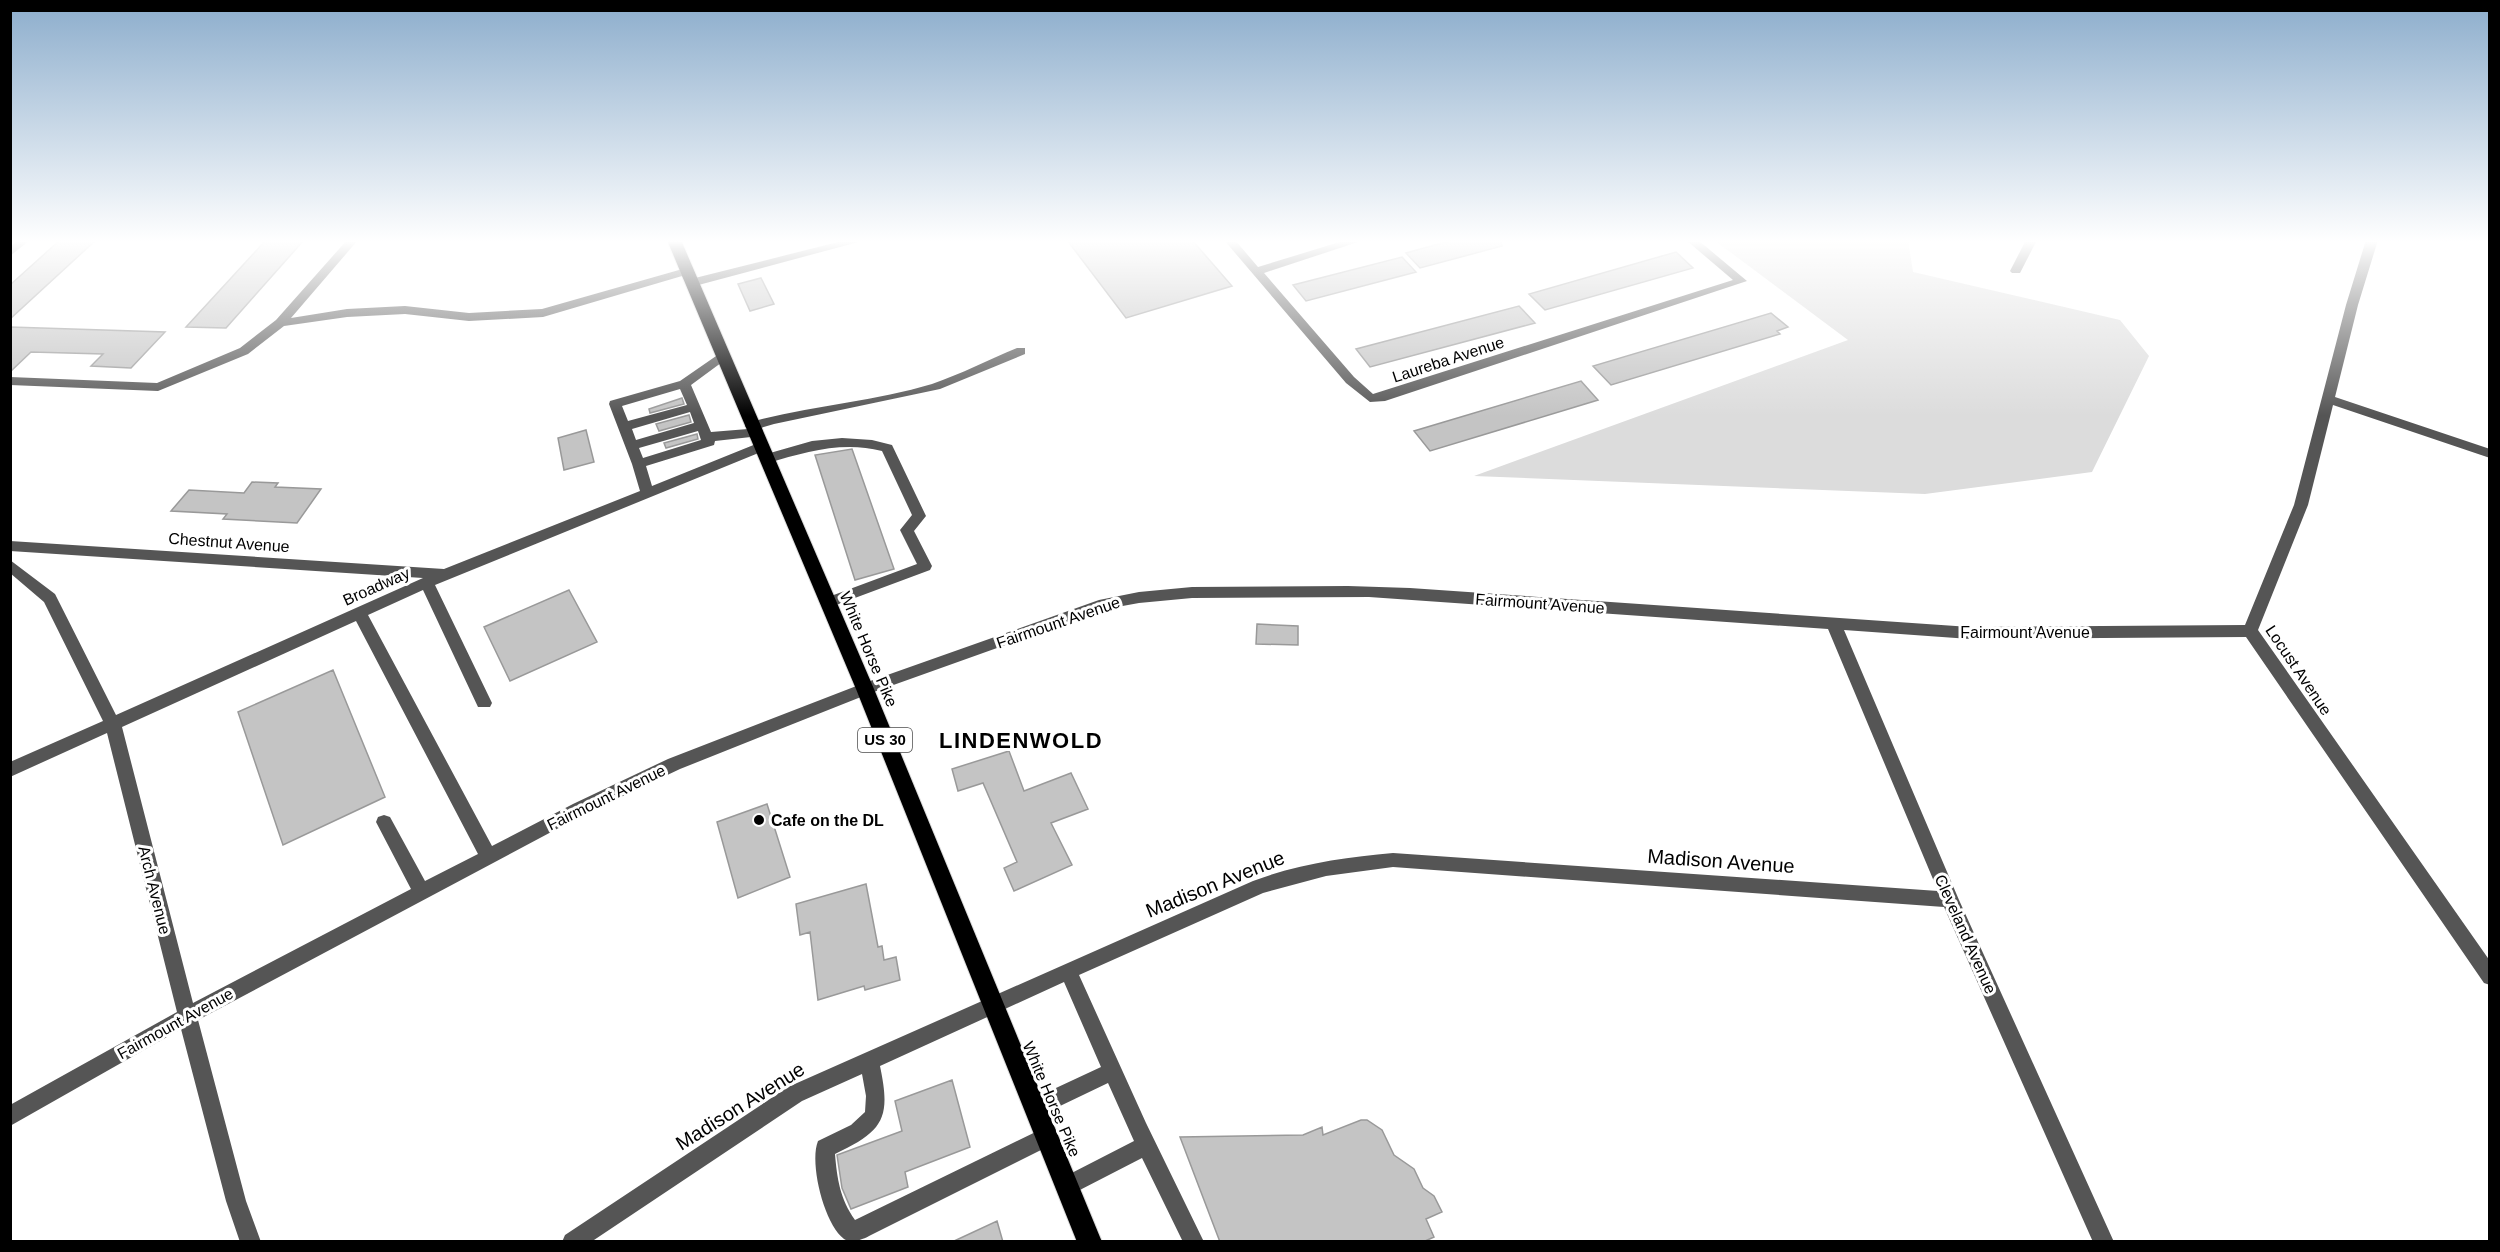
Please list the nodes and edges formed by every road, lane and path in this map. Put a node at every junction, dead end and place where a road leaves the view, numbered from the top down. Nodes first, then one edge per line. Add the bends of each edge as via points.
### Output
1 (302, 298) edge
2 (593, 298) edge
3 (698, 298) edge
4 (1280, 298) edge
5 (1687, 298) edge
6 (2354, 298) edge
7 (280, 323) junction
8 (1021, 351) dead end
9 (723, 357) junction
10 (10, 381) edge
11 (684, 384) junction
12 (2328, 399) junction
13 (693, 407) junction
14 (624, 427) junction
15 (704, 431) junction
16 (759, 441) junction
17 (632, 446) junction
18 (687, 449) junction
19 (2490, 454) edge
20 (639, 464) junction
21 (697, 472) junction
22 (647, 493) junction
23 (10, 546) edge
24 (10, 565) edge
25 (446, 574) junction
26 (427, 583) junction
27 (828, 603) junction
28 (359, 613) junction
29 (1834, 624) junction
30 (2250, 632) junction
31 (865, 689) junction
32 (484, 703) dead end
33 (113, 724) junction
34 (10, 770) edge
35 (384, 822) dead end
36 (489, 857) junction
37 (422, 892) junction
38 (1950, 900) junction
39 (1068, 970) junction
40 (2490, 978) edge
41 (992, 1005) junction
42 (187, 1016) junction
43 (869, 1061) junction
44 (1113, 1071) junction
45 (1035, 1108) junction
46 (10, 1116) edge
47 (1048, 1136) junction
48 (1146, 1145) junction
49 (1067, 1186) junction
50 (251, 1242) edge
51 (572, 1242) edge
52 (1090, 1242) edge
53 (1194, 1242) edge
54 (2104, 1242) edge

1 - 7 street
2 - 7 street via 525,315 469,317 405,310 347,313
3 - 9 highway, White Horse Pike / US 30
4 - 5 street, Laureba Avenue via 1370,398
6 - 12 street, Locust Avenue
7 - 10 street via 244,351 158,387
8 - 16 street via 932,388 807,411
9 - 11 street
9 - 16 highway, White Horse Pike / US 30
11 - 13 street
11 - 14 street via 615,404
12 - 19 street
12 - 30 street, Locust Avenue via 2301,505
13 - 14 street
13 - 15 street
14 - 17 street
15 - 16 street
15 - 17 street
15 - 18 street via 709,442
16 - 21 street, Broadway
16 - 27 highway, White Horse Pike / US 30
16 - 27 street via 857,441 887,448 919,516 907,530 925,566
17 - 20 street
18 - 20 street
18 - 21 street
20 - 22 street
21 - 22 street, Broadway
22 - 25 street, Broadway
23 - 25 street, Chestnut Avenue
24 - 33 street, Arch Avenue via 50,598
25 - 26 street, Broadway
26 - 28 street, Broadway
26 - 32 street
27 - 31 highway, White Horse Pike / US 30
28 - 33 street, Broadway
28 - 36 street
29 - 30 street, Fairmount Avenue via 1970,633
29 - 31 street, Fairmount Avenue via 1410,593 1183,592 1104,604
29 - 38 street, Cleveland Avenue
30 - 40 street, Locust Avenue
31 - 36 street, Fairmount Avenue via 674,764
31 - 41 highway, White Horse Pike / US 30
33 - 34 street, Broadway
33 - 42 street, Arch Avenue
35 - 37 street
36 - 37 street, Fairmount Avenue
37 - 42 street, Fairmount Avenue
38 - 39 street, Madison Avenue via 1393,860 1337,864 1259,886
38 - 54 street, Cleveland Avenue
39 - 41 street, Madison Avenue
39 - 44 street
41 - 43 street, Madison Avenue
41 - 45 highway, White Horse Pike / US 30
42 - 46 street, Fairmount Avenue
42 - 50 street, Arch Avenue via 236,1202
43 - 47 street via 878,1101 875,1118 855,1135 825,1148 827,1189 838,1215 851,1231
43 - 51 street, Madison Avenue via 795,1094
44 - 45 street
44 - 48 street
45 - 47 highway, White Horse Pike / US 30
47 - 49 highway, White Horse Pike / US 30
48 - 49 street
48 - 53 street
49 - 52 highway, White Horse Pike / US 30

